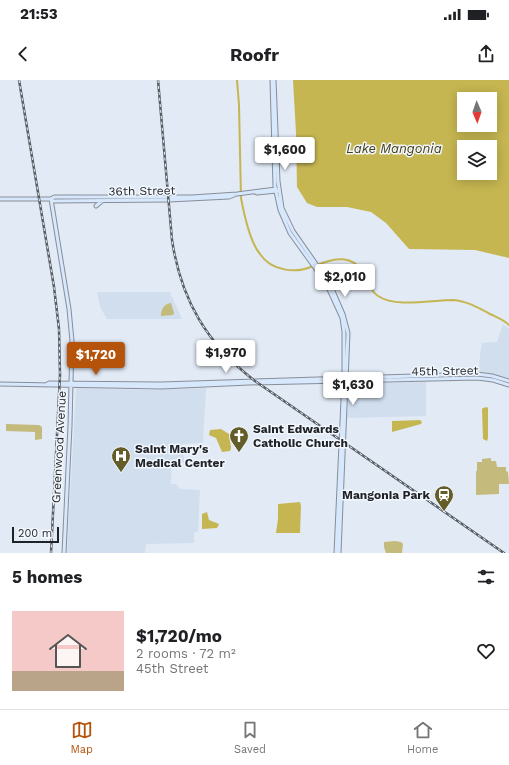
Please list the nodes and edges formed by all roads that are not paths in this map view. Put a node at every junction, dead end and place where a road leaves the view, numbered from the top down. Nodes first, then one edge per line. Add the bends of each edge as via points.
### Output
1 (273, 80) edge
2 (277, 190) junction
3 (93, 192) dead end
4 (110, 193) dead end
5 (236, 194) junction
6 (90, 197) junction
7 (0, 199) edge
8 (51, 199) junction
9 (103, 199) junction
10 (117, 200) junction
11 (114, 204) dead end
12 (96, 206) dead end
13 (345, 380) junction
14 (509, 381) edge
15 (0, 384) edge
16 (71, 384) junction
17 (509, 385) edge
18 (64, 553) edge
19 (337, 553) edge

1 - 2 main road
2 - 5 main road, 36th Street
2 - 13 main road via 290,226 334,291 346,324 348,343
3 - 6 main road
4 - 9 main road
5 - 9 main road, 36th Street
5 - 10 main road, 36th Street via 230,197 203,199
6 - 8 main road, 36th Street
6 - 9 main road, 36th Street
7 - 8 main road, 36th Street
8 - 9 main road, 36th Street
8 - 16 main road, Greenwood Avenue via 69,309
9 - 10 main road, 36th Street
9 - 12 main road
10 - 11 main road
13 - 14 main road, 45th Street via 477,374
13 - 16 main road, 45th Street
13 - 17 main road, 45th Street via 477,378
13 - 19 main road
15 - 16 main road, 45th Street
16 - 18 main road, Greenwood Avenue

